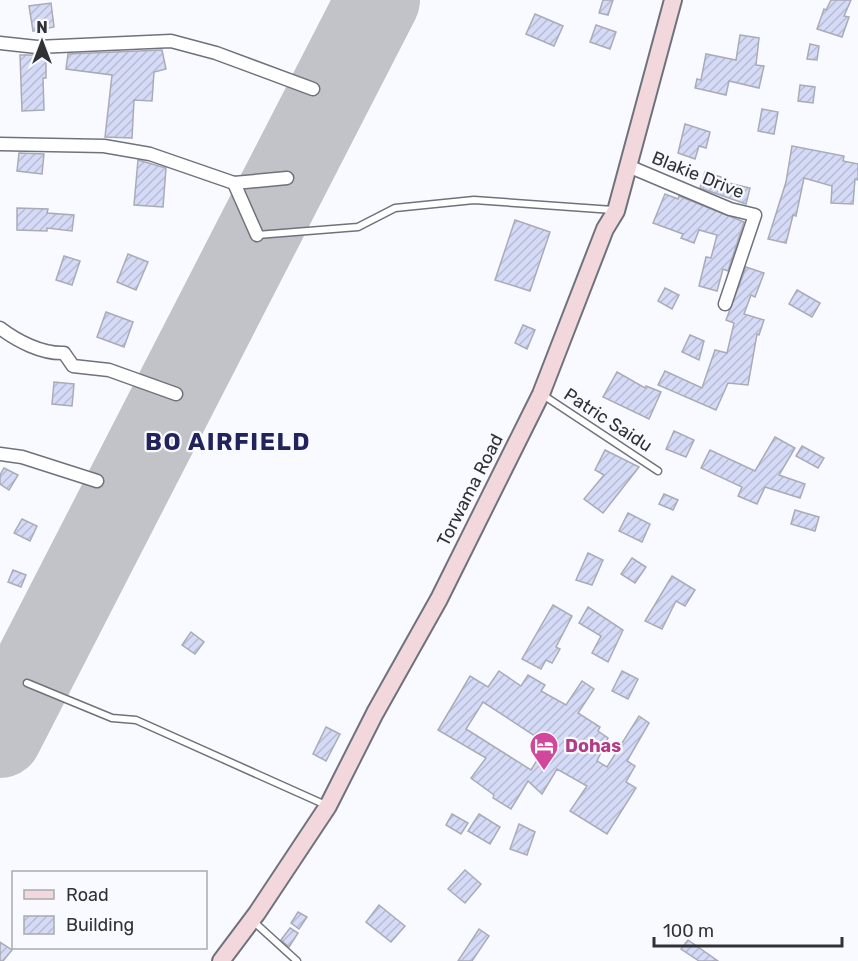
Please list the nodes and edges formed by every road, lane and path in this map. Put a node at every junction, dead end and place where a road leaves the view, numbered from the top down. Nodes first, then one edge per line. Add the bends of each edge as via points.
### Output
1 (673, 0) edge
2 (0, 43) edge
3 (313, 89) dead end
4 (0, 144) edge
5 (628, 166) junction
6 (287, 178) dead end
7 (234, 183) junction
8 (616, 211) junction
9 (257, 235) joint
10 (725, 304) dead end
11 (0, 328) edge
12 (541, 393) junction
13 (176, 394) dead end
14 (0, 454) edge
15 (658, 471) dead end
16 (97, 481) dead end
17 (27, 683) dead end
18 (328, 806) junction
19 (251, 920) junction
20 (221, 961) edge
21 (297, 961) edge

1 - 5 main road, Torwama Road
2 - 3 street via 37,47 171,41 216,52
4 - 7 street via 104,146 150,154
5 - 8 main road, Torwama Road
5 - 10 street, Blakie Drive via 730,209 755,215
6 - 7 street
7 - 9 street
8 - 9 lane via 474,200 395,208 358,227
8 - 12 main road, Torwama Road via 605,228
11 - 13 street via 22,343 64,353 73,366 109,370
12 - 15 lane, Patric Saidu
12 - 18 main road, Torwama Road via 439,599
14 - 16 street
17 - 18 lane via 112,718 136,720
18 - 19 main road, Torwama Road
19 - 20 main road, Torwama Road
19 - 21 lane

